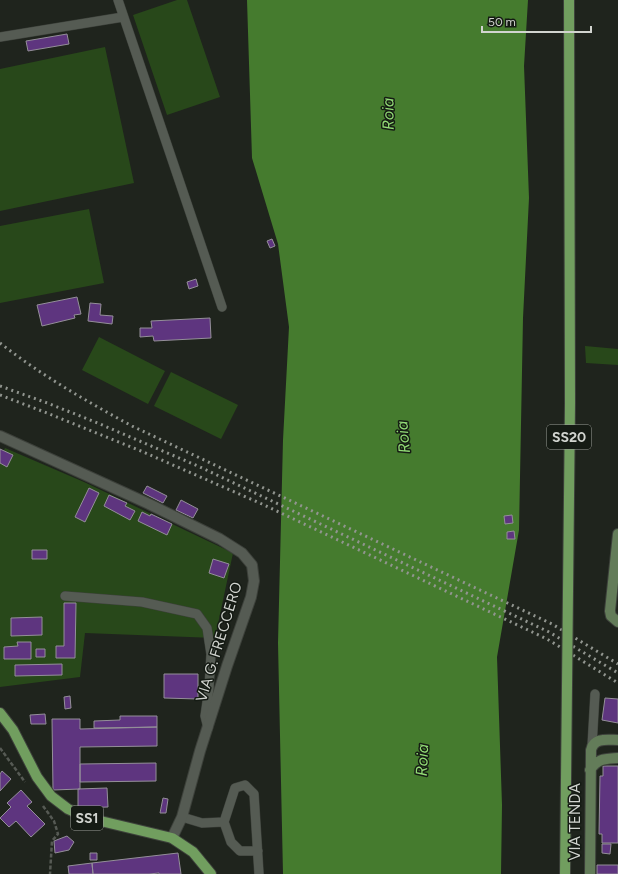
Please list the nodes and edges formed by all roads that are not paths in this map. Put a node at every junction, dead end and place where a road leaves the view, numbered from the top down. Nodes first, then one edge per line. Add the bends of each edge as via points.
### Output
1 (118, 0) edge
2 (569, 0) edge
3 (123, 17) junction
4 (0, 37) edge
5 (222, 307) dead end
6 (0, 436) edge
7 (618, 534) edge
8 (616, 563) edge
9 (65, 596) dead end
10 (618, 622) edge
11 (595, 694) dead end
12 (0, 712) edge
13 (208, 728) junction
14 (618, 740) edge
15 (592, 746) junction
16 (618, 758) edge
17 (590, 770) junction
18 (182, 817) junction
19 (224, 822) junction
20 (172, 838) junction
21 (258, 851) junction
22 (210, 874) edge
23 (259, 874) edge
24 (565, 874) edge
25 (590, 874) edge

1 - 3 lane
2 - 24 main road, SS20, bridge via 570,403
3 - 4 lane
3 - 5 lane
6 - 13 street, VIA G. FRECCERO via 220,539 242,553 252,565 254,581 251,597 226,666
7 - 8 main road
8 - 10 main road via 610,611 611,616
9 - 13 lane via 142,602 197,614 207,628 211,654 204,716
11 - 15 lane, VIA TENDA
12 - 20 main road, SS1 via 50,796 68,809 88,818
13 - 18 street, VIA G. FRECCERO
14 - 15 main road via 602,740
15 - 17 main road, VIA TENDA
16 - 17 main road, VIA TENDA via 599,760
17 - 25 main road, VIA TENDA
18 - 19 lane via 202,823
18 - 20 street, VIA G. FRECCERO
19 - 21 lane via 231,842 240,851
19 - 21 lane via 235,788 245,785 254,794
20 - 22 main road, SS1 via 192,852
21 - 23 lane

